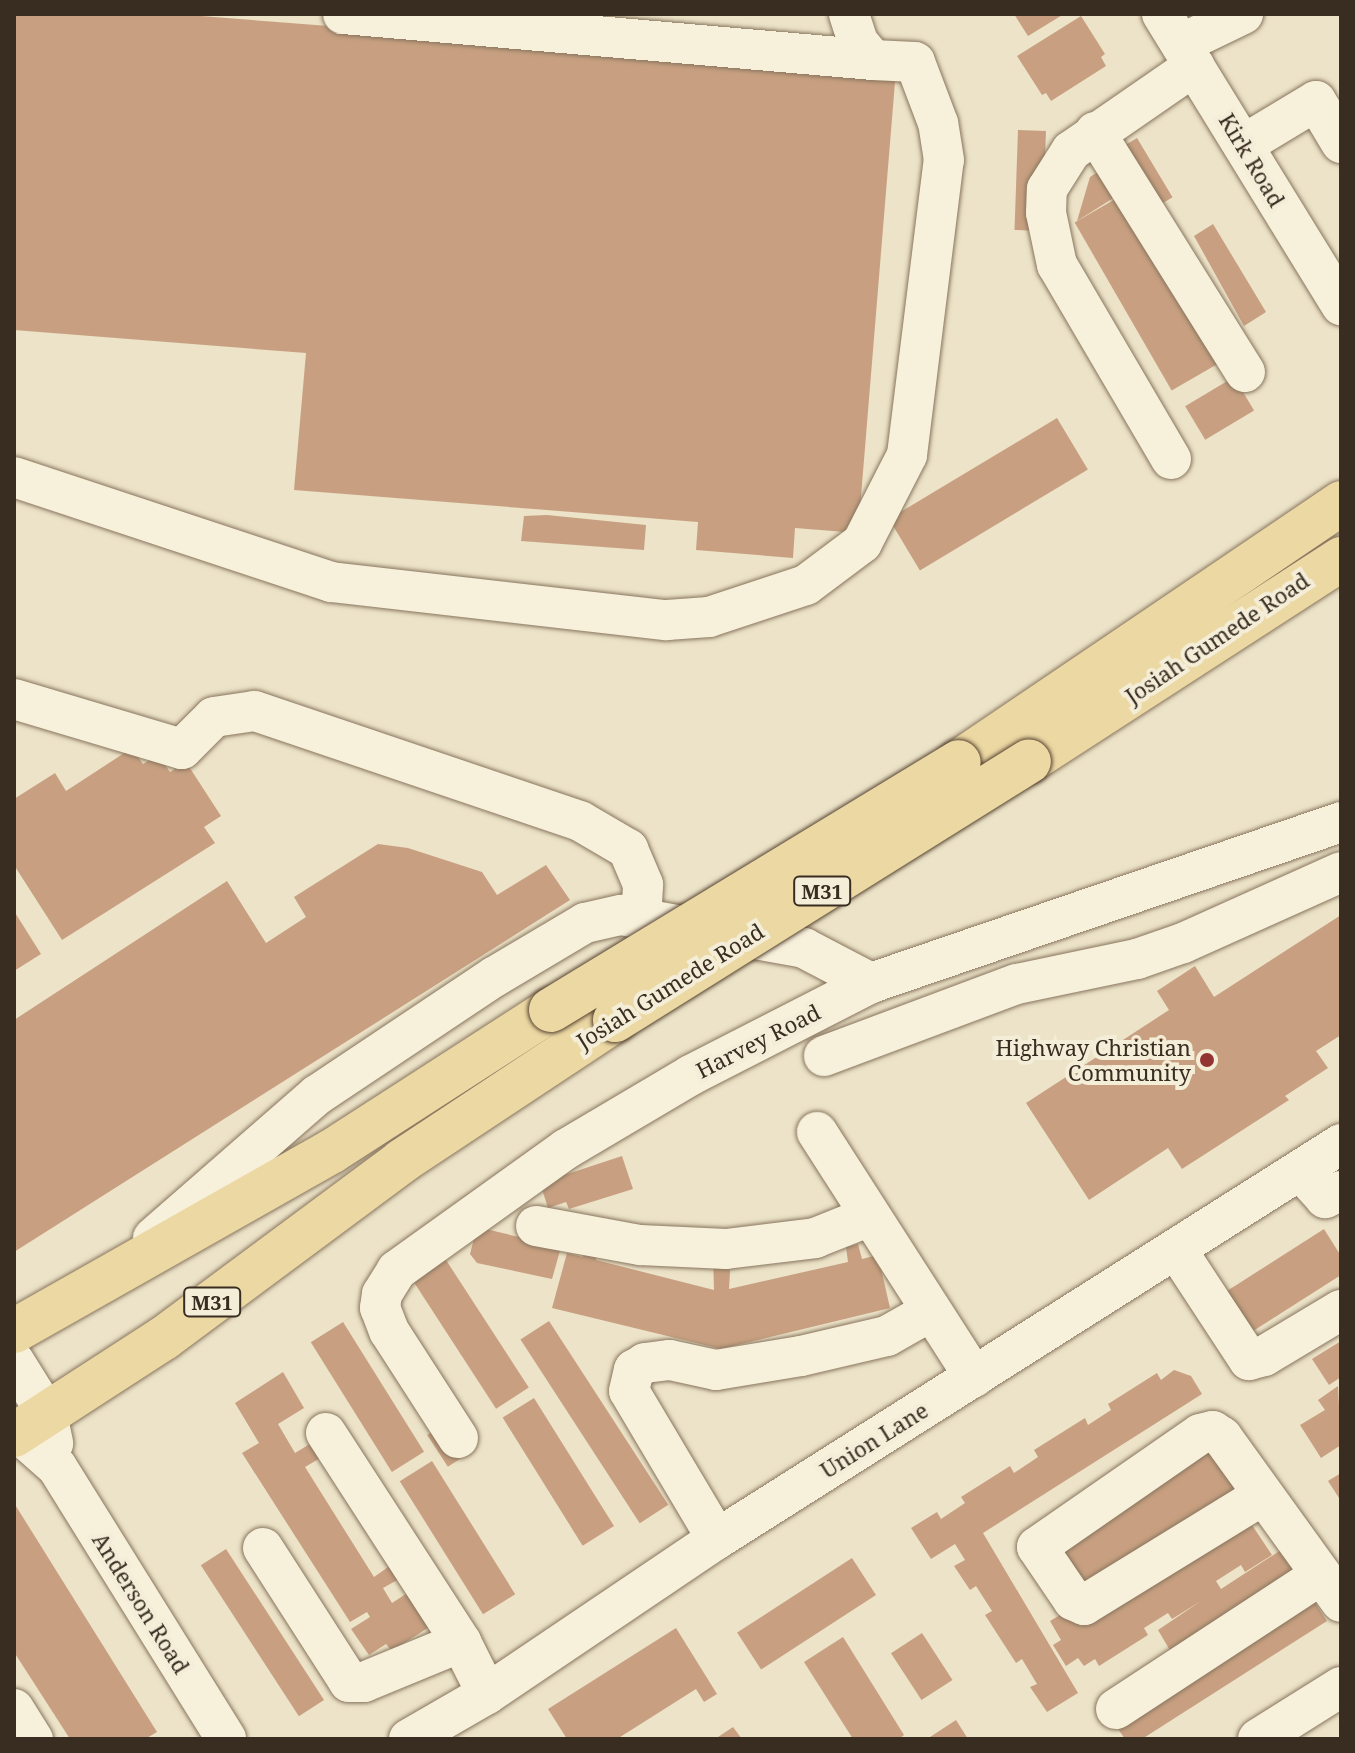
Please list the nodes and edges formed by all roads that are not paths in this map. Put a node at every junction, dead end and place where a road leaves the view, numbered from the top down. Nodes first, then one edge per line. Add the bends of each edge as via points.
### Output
1 (849, 14) edge
2 (1243, 14) edge
3 (353, 15) edge
4 (639, 27) edge
5 (1179, 41) edge
6 (873, 60) junction
7 (1328, 94) edge
8 (1095, 132) junction
9 (1341, 143) edge
10 (1243, 145) junction
11 (1341, 305) edge
12 (1245, 372) dead end
13 (1171, 459) dead end
14 (14, 477) edge
15 (1341, 503) edge
16 (1341, 559) edge
17 (14, 699) edge
18 (1341, 822) edge
19 (1341, 872) edge
20 (641, 918) junction
21 (999, 942) junction
22 (871, 983) junction
23 (1017, 984) junction
24 (824, 1056) dead end
25 (817, 1132) dead end
26 (1341, 1144) edge
27 (1300, 1170) junction
28 (1341, 1191) edge
29 (870, 1216) junction
30 (536, 1226) dead end
31 (1176, 1249) junction
32 (70, 1301) junction
33 (1341, 1310) edge
34 (931, 1311) junction
35 (14, 1331) edge
36 (14, 1361) edge
37 (974, 1377) junction
38 (23, 1428) edge
39 (326, 1433) dead end
40 (458, 1438) dead end
41 (1263, 1495) junction
42 (717, 1539) junction
43 (263, 1548) dead end
44 (1331, 1588) edge
45 (461, 1642) junction
46 (487, 1694) junction
47 (1336, 1700) edge
48 (14, 1709) edge
49 (1116, 1709) dead end
50 (33, 1739) edge
51 (226, 1739) edge
52 (409, 1739) edge
53 (1258, 1739) edge

1 - 6 street via 858,42
2 - 5 street
3 - 4 street
4 - 6 street
5 - 8 street
5 - 10 street, Kirk Road
6 - 14 street via 915,62 938,123 944,160 907,455 862,543 806,585 709,617 667,620 331,582
7 - 9 street
7 - 10 street
8 - 12 street
8 - 13 street via 1071,151 1047,189 1046,213 1057,265
10 - 11 street, Kirk Road
15 - 32 main road, Josiah Gumede Road / M31, bridge via 959,762 551,1010 332,1151
16 - 38 main road, Josiah Gumede Road / M31, bridge via 615,1020 402,1161 164,1338
17 - 20 street via 182,749 214,717 255,711 580,821 628,849 643,885
18 - 21 street, Harvey Road
19 - 23 street via 1172,947
20 - 22 street via 804,948
20 - 32 street via 621,915 585,923 317,1095 178,1220
21 - 22 street, Harvey Road
21 - 23 street
22 - 40 street, Harvey Road via 691,1075 578,1142 397,1270 380,1308 389,1331
23 - 24 street
25 - 29 street
26 - 27 street, Union Lane
27 - 28 street via 1320,1196 1330,1199
27 - 31 street, Union Lane
29 - 30 street via 815,1238 726,1249 640,1245
29 - 34 street
31 - 33 street via 1249,1360
31 - 37 street, Union Lane
32 - 35 main road, Josiah Gumede Road / M31
34 - 37 street
34 - 42 street via 887,1336 801,1356 716,1370 670,1360 634,1370 629,1391
36 - 38 street, Anderson Road
37 - 42 street, Union Lane
38 - 51 street, Anderson Road via 57,1467
39 - 45 street
41 - 41 street via 1084,1605 1075,1603 1037,1547 1208,1431 1222,1437
41 - 44 street
42 - 46 street, Union Lane
43 - 45 street via 349,1682 364,1682
44 - 49 street
45 - 46 street
46 - 52 street, Union Lane
47 - 53 street
48 - 50 street

